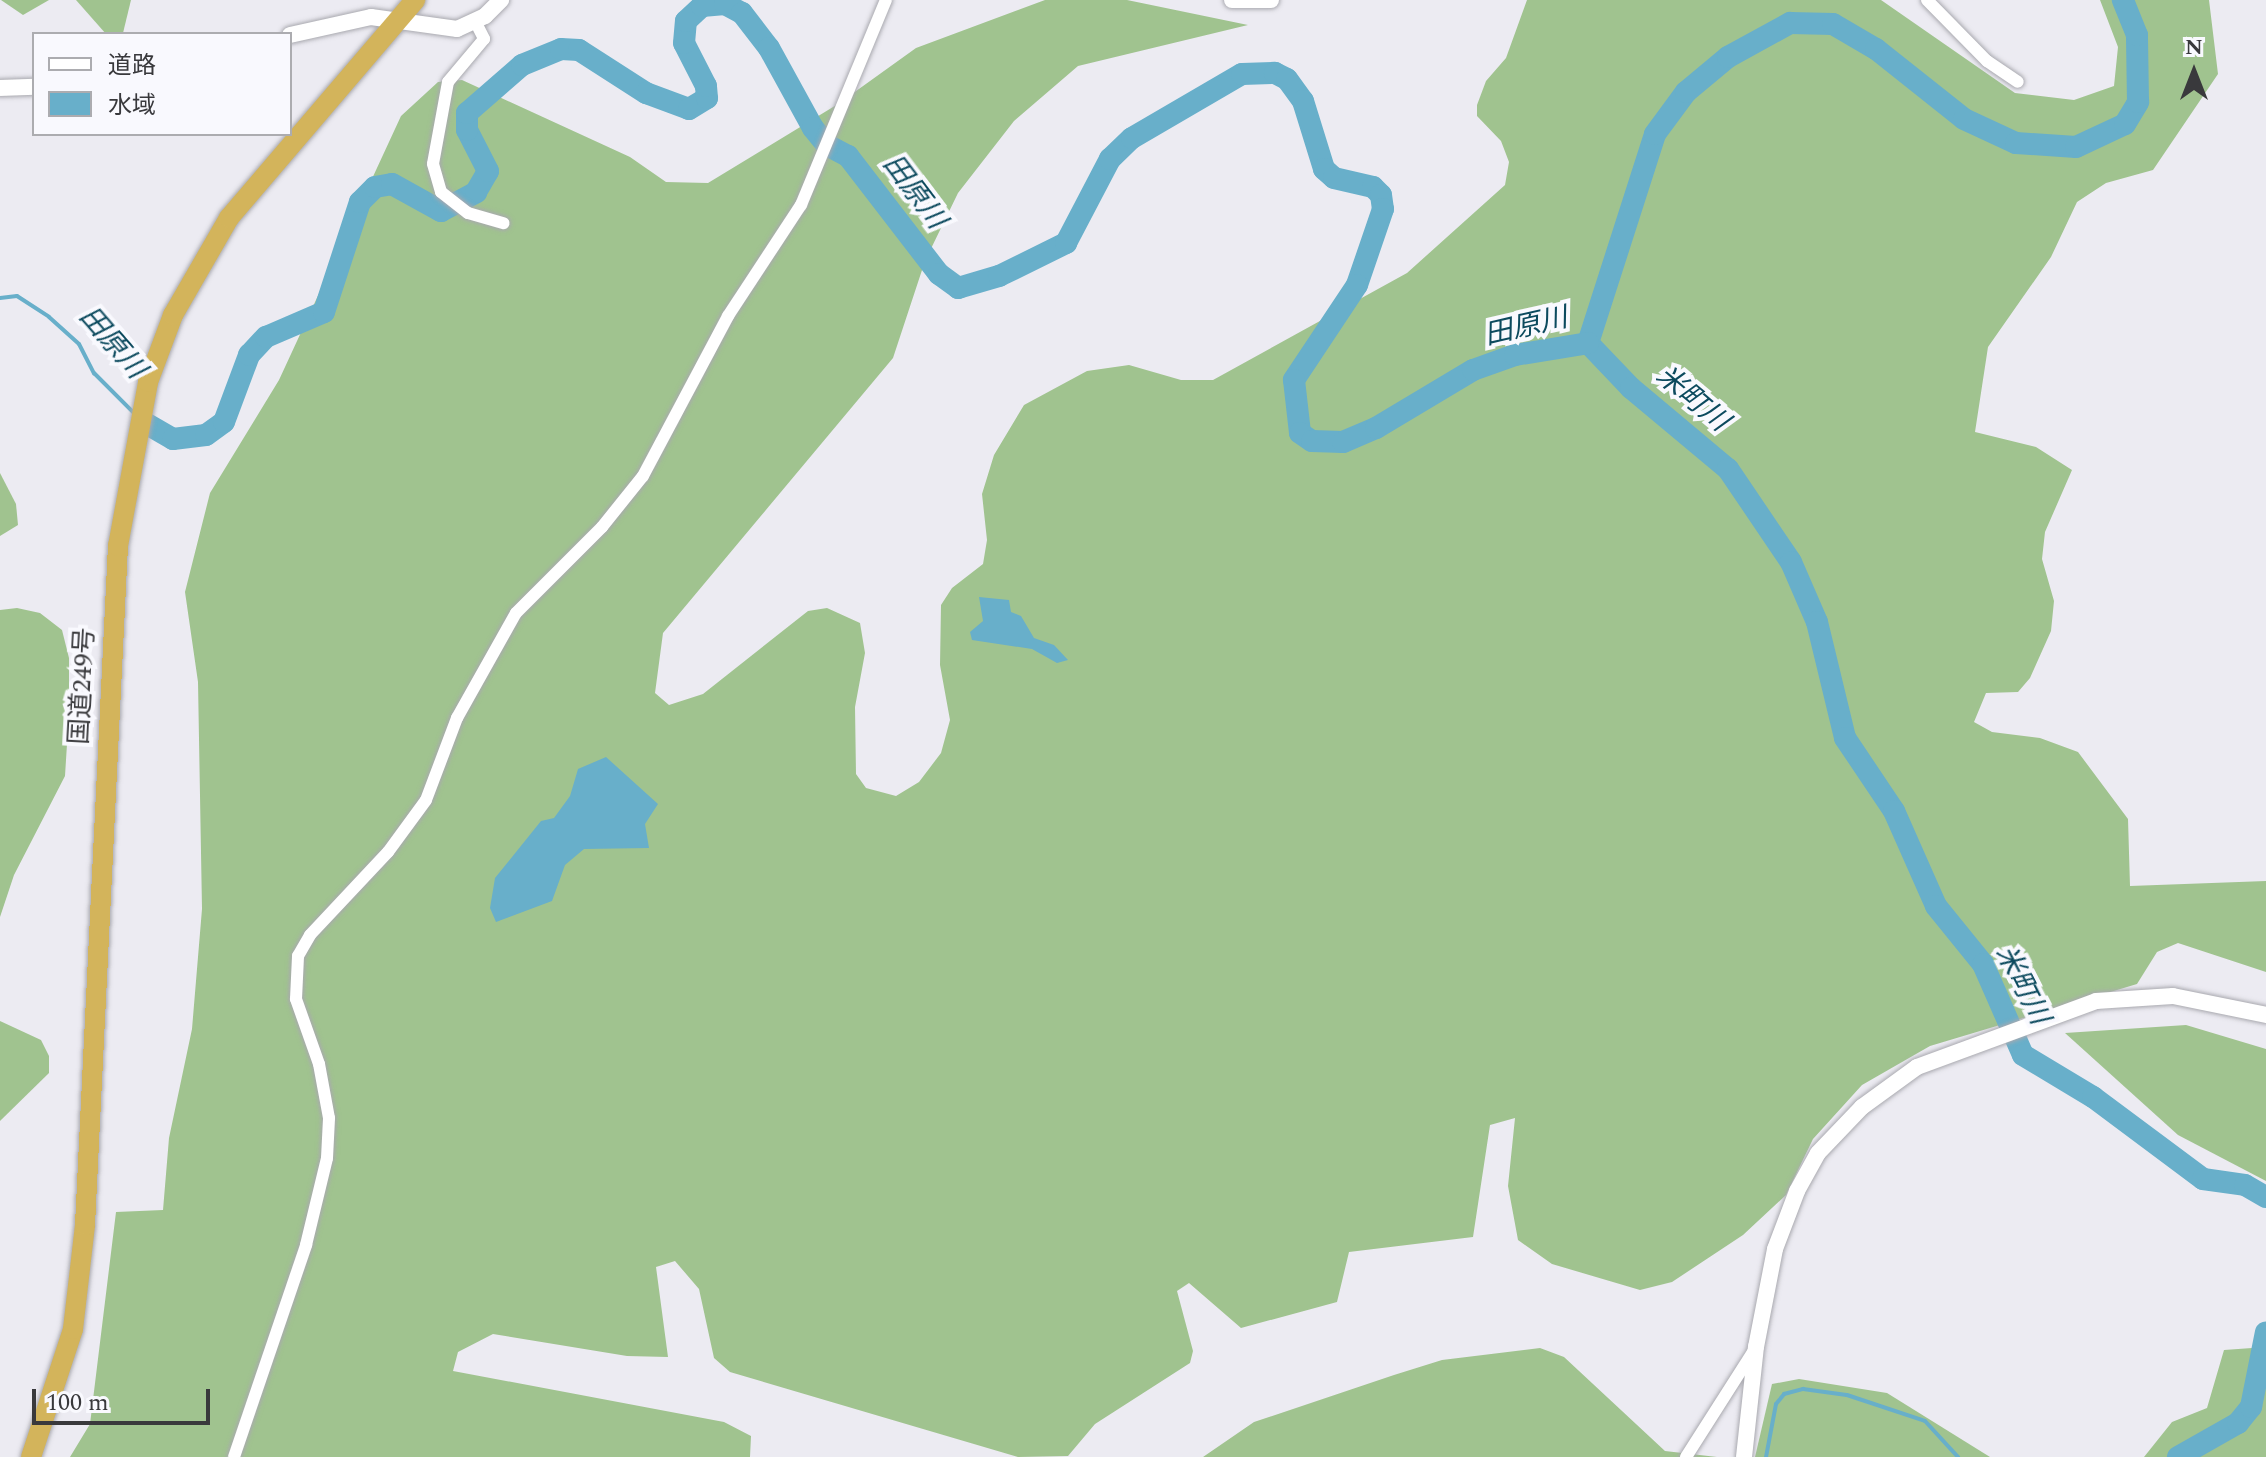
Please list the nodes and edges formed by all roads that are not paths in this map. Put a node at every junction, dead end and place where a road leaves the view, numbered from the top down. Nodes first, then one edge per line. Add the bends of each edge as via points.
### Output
1 (415, 0) edge
2 (501, 0) edge
3 (886, 0) edge
4 (1232, 0) edge
5 (1271, 0) edge
6 (1927, 0) edge
7 (475, 21) junction
8 (397, 22) junction
9 (292, 34) edge
10 (2018, 82) dead end
11 (32, 87) edge
12 (0, 88) edge
13 (504, 223) dead end
14 (2266, 1015) edge
15 (1756, 1347) junction
16 (31, 1457) edge
17 (234, 1457) edge
18 (1686, 1457) edge
19 (1744, 1457) edge

1 - 8 highway, 国道249号
2 - 7 street
3 - 17 street via 801,205 684,391 643,476 602,527 516,613 457,718 426,800 388,852 310,935 298,956 296,999 319,1064 329,1118 327,1158 306,1245
4 - 5 street
6 - 10 street via 1987,61
7 - 8 street via 457,29
7 - 13 street via 484,39 448,82 433,164 441,192 468,213
8 - 9 street via 355,18
8 - 16 highway, 国道249号 via 229,218 173,315 148,382 118,546 85,1225 73,1329 50,1413
11 - 12 street
14 - 15 street via 2173,996 2096,1001 1917,1067 1839,1127 1818,1153 1775,1249
15 - 18 street
15 - 19 street

